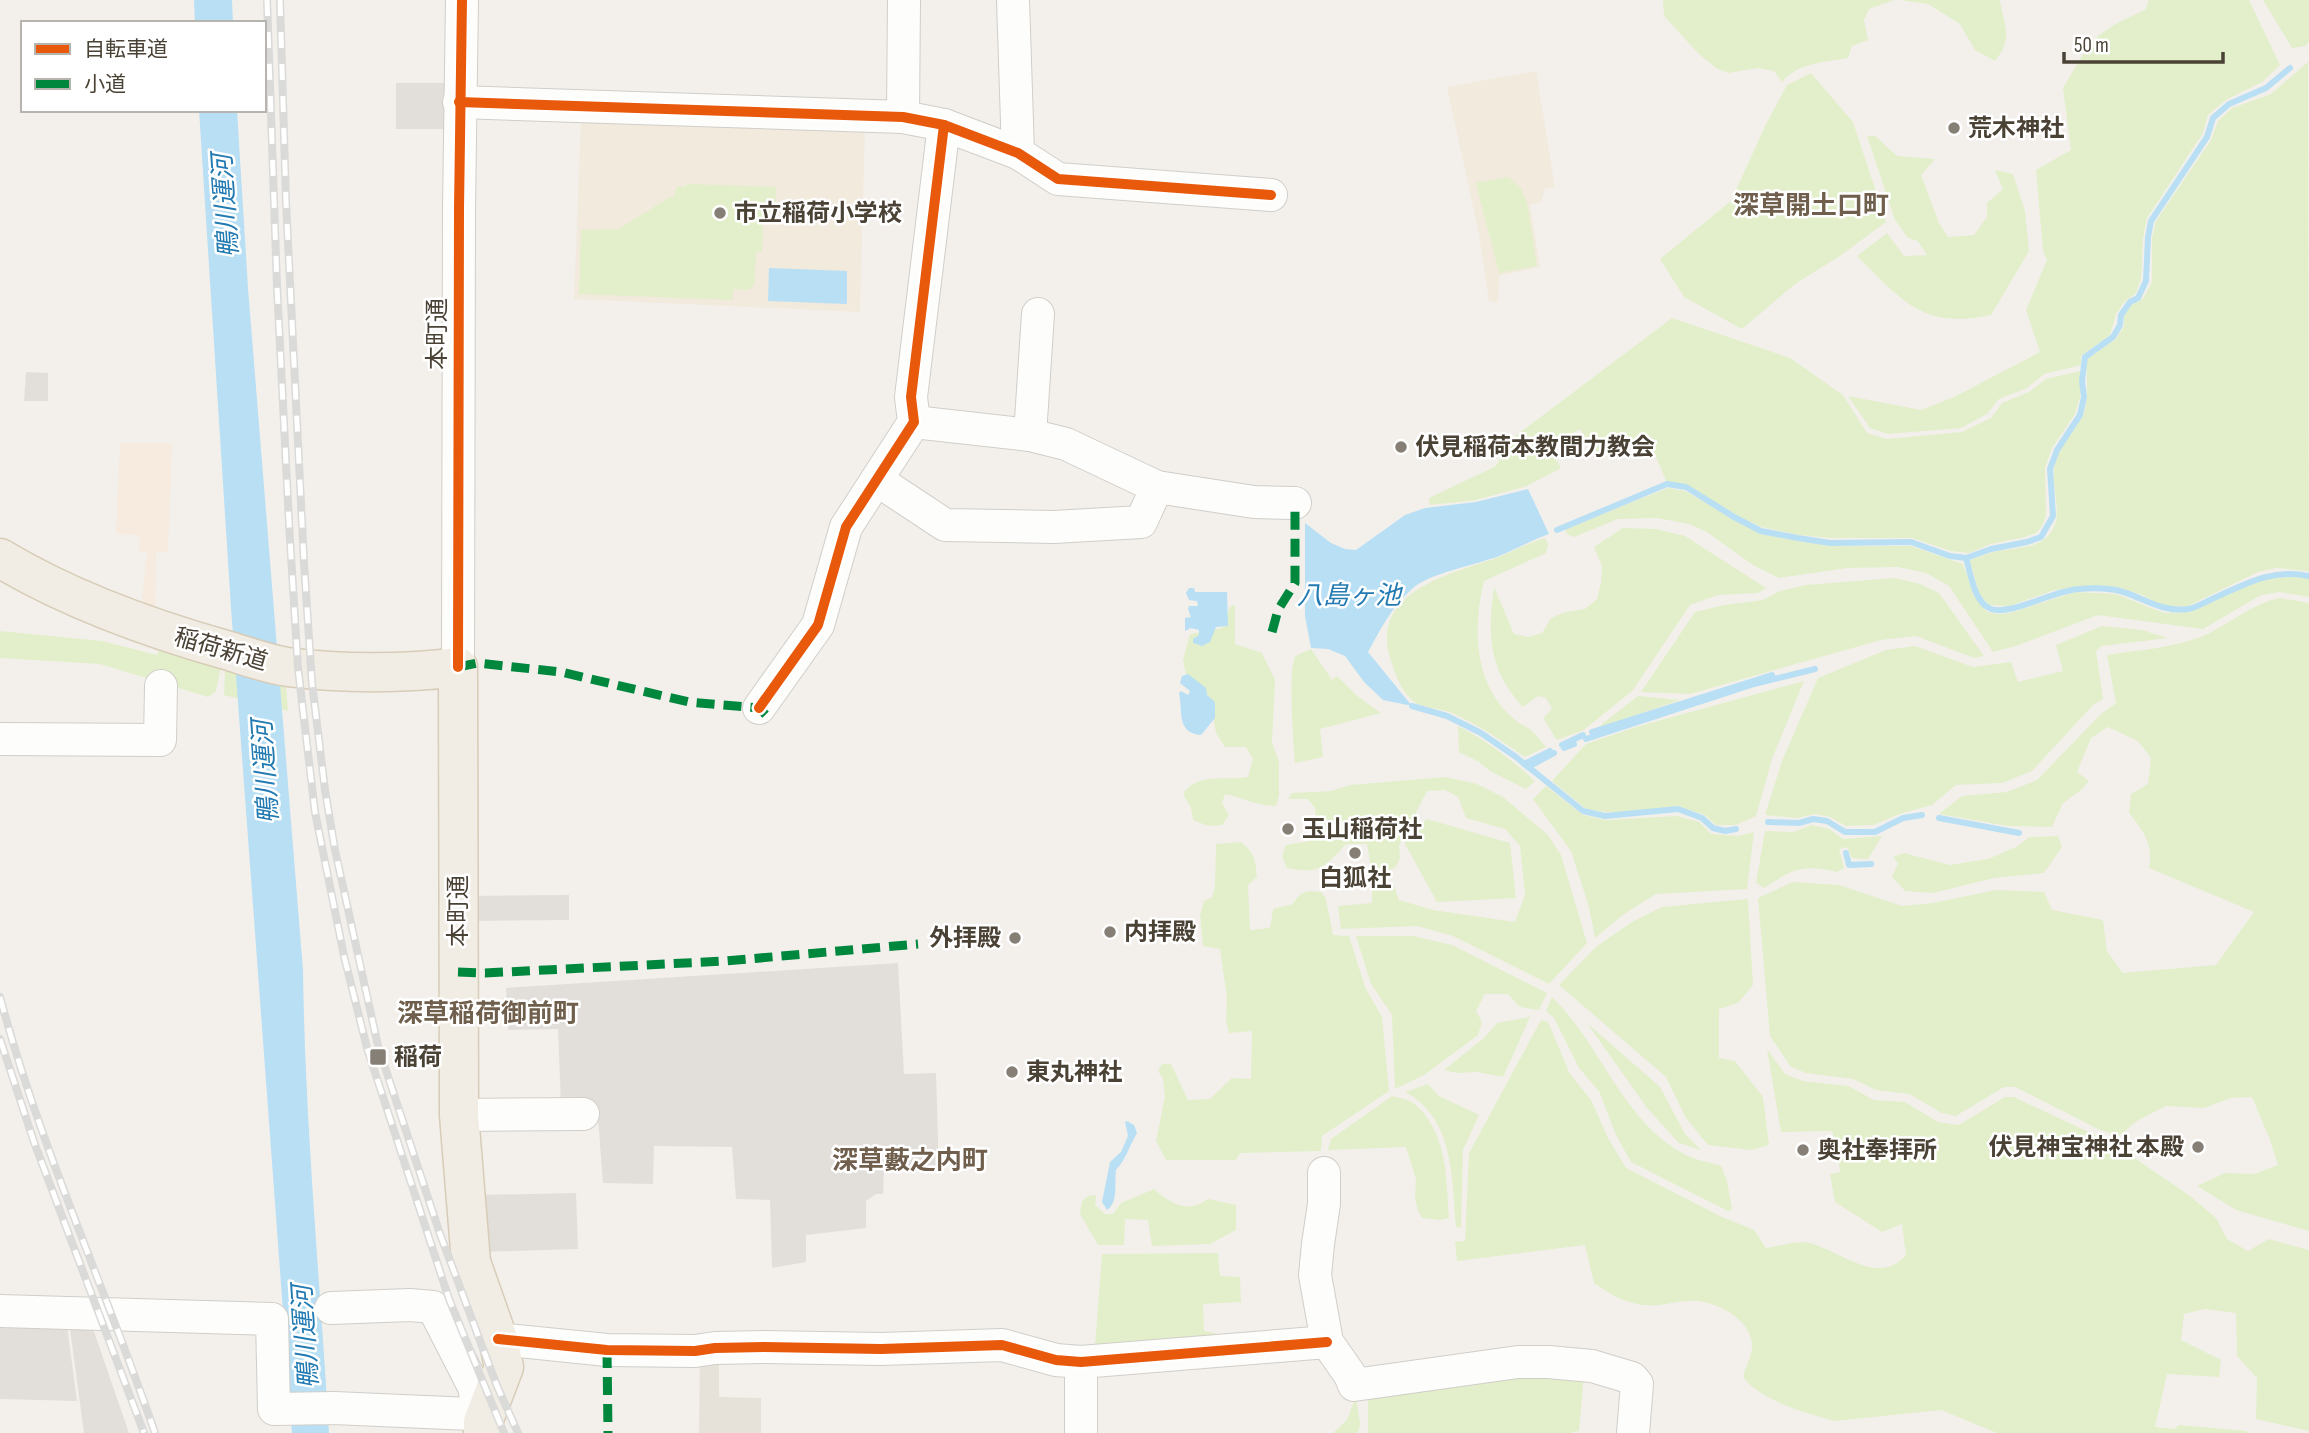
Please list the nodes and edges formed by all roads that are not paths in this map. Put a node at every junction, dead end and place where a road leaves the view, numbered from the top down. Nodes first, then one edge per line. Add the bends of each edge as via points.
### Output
1 (462, 0) edge
2 (904, 0) edge
3 (1013, 0) edge
4 (459, 102) junction
5 (904, 117) junction
6 (944, 125) junction
7 (1018, 153) junction
8 (1271, 195) dead end
9 (1038, 314) dead end
10 (914, 422) junction
11 (1030, 435) junction
12 (877, 480) junction
13 (1157, 487) junction
14 (1295, 503) dead end
15 (0, 558) edge
16 (458, 667) junction
17 (161, 686) dead end
18 (759, 708) dead end
19 (0, 738) edge
20 (583, 1114) dead end
21 (459, 1115) junction
22 (1324, 1173) dead end
23 (331, 1308) dead end
24 (0, 1311) edge
25 (498, 1339) junction
26 (1327, 1342) junction
27 (1081, 1362) junction
28 (483, 1416) edge
29 (1081, 1433) edge
30 (1633, 1433) edge

1 - 4 street, 本町通
2 - 5 street
3 - 7 street
4 - 5 street
4 - 16 street, 本町通
5 - 6 street
6 - 7 street
6 - 10 street via 911,397
7 - 8 street via 1058,178
9 - 11 street
10 - 11 street
10 - 12 street
11 - 13 street via 1066,444
12 - 13 street via 945,525 1054,527 1141,522
12 - 18 street via 846,527 818,625
13 - 14 street via 1254,502
15 - 16 main road, 稲荷新道 via 33,578 164,633 284,667 326,671
16 - 21 main road, 本町通
17 - 19 street via 160,740
20 - 21 street
21 - 25 main road, 本町通 via 471,1262
22 - 26 street via 1315,1275
23 - 28 street via 433,1307 474,1387
24 - 28 street via 272,1319 274,1409
25 - 27 street via 607,1350 1002,1345
25 - 28 main road, 本町通 via 504,1367
26 - 27 street
26 - 30 street via 1354,1385 1518,1362 1592,1366 1632,1378 1637,1384
27 - 29 street

